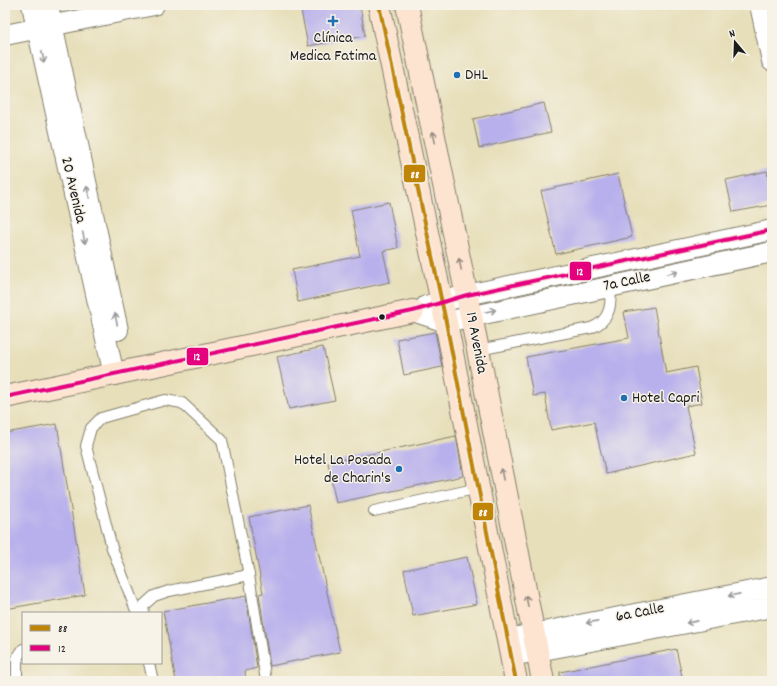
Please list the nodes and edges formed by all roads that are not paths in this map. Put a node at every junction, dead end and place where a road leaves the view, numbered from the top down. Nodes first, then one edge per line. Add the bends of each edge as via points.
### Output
1 (32, 5) edge
2 (48, 5) edge
3 (154, 5) edge
4 (379, 5) edge
5 (407, 5) edge
6 (760, 5) edge
7 (45, 27) junction
8 (5, 35) edge
9 (772, 60) edge
10 (772, 230) edge
11 (772, 252) edge
12 (610, 286) junction
13 (469, 305) junction
14 (413, 311) joint
15 (444, 312) junction
16 (478, 350) junction
17 (120, 373) junction
18 (5, 397) edge
19 (479, 488) junction
20 (374, 511) dead end
21 (250, 575) junction
22 (772, 587) edge
23 (772, 607) edge
24 (137, 612) edge
25 (143, 612) edge
26 (535, 642) junction
27 (510, 647) junction
28 (22, 651) edge
29 (149, 664) edge
30 (18, 681) edge
31 (153, 681) edge
32 (266, 681) edge
33 (516, 681) edge
34 (543, 681) edge

1 - 7 street, 20 Avenida
2 - 7 street, 20 Avenida
3 - 7 street
4 - 15 main road, 19 Avenida
13 -> 5 main road, 19 Avenida
6 - 9 street
7 - 8 street
7 - 17 street, 20 Avenida
10 - 13 street, 7a Calle
12 -> 11 street, 7a Calle
13 -> 12 street, 7a Calle
12 - 16 lane via 610,304 601,324
13 - 15 street, 7a Calle
13 - 16 main road, 19 Avenida
14 - 15 street, 7a Calle
14 - 17 main road, 7a Calle
15 - 19 main road, 19 Avenida
26 -> 16 main road, 19 Avenida
17 - 18 main road, 7a Calle
19 - 20 lane
19 - 27 main road, 19 Avenida
21 - 24 lane via 222,440 182,403 171,401 165,400 100,418 91,428 86,446 112,548
21 - 25 lane via 154,596 144,605
21 - 32 lane
22 -> 26 street, 6a Calle
23 -> 26 street, 6a Calle
26 - 27 street, 6a Calle
26 - 34 main road, 19 Avenida
27 - 33 main road, 19 Avenida
28 - 30 lane via 17,658
29 - 31 lane

